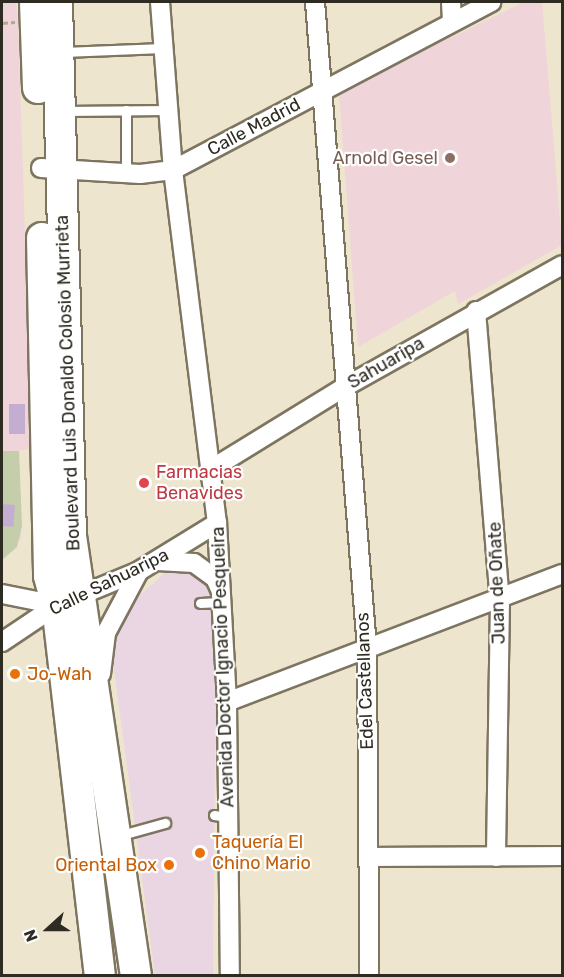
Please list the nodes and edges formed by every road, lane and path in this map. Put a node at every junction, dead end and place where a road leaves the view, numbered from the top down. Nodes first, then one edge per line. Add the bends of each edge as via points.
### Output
1 (57, 2) edge
2 (160, 2) edge
3 (315, 2) edge
4 (451, 2) edge
5 (491, 2) edge
6 (27, 12) edge
7 (452, 21) junction
8 (2, 23) edge
9 (164, 48) junction
10 (47, 53) junction
11 (323, 91) junction
12 (126, 110) junction
13 (168, 110) junction
14 (59, 111) junction
15 (50, 169) junction
16 (173, 170) junction
17 (126, 173) junction
18 (562, 265) edge
19 (476, 311) junction
20 (343, 388) junction
21 (213, 468) junction
22 (217, 523) junction
23 (71, 536) junction
24 (157, 561) junction
25 (139, 571) junction
26 (562, 574) edge
27 (2, 594) edge
28 (220, 596) junction
29 (68, 600) junction
30 (500, 600) junction
31 (200, 603) dead end
32 (2, 642) edge
33 (366, 649) junction
34 (227, 702) junction
35 (101, 730) junction
36 (165, 823) dead end
37 (117, 836) junction
38 (496, 856) junction
39 (562, 856) edge
40 (369, 857) junction
41 (100, 975) edge
42 (136, 975) edge
43 (230, 975) edge
44 (369, 975) edge

1 - 10 main road, Boulevard Luis Donaldo Colosio Murrieta
2 - 9 street, Avenida Doctor Ignacio Pesqueira
3 - 11 street
4 - 7 street
5 - 7 street, Calle Madrid
6 - 8 path
6 - 10 main road, Boulevard Luis Donaldo Colosio Murrieta
7 - 11 street, Calle Madrid
9 - 10 lane
9 - 13 street, Avenida Doctor Ignacio Pesqueira
10 - 14 main road, Boulevard Luis Donaldo Colosio Murrieta
10 - 15 main road, Boulevard Luis Donaldo Colosio Murrieta
11 - 16 street, Calle Madrid
11 - 20 street, Edel Castellanos
12 - 13 lane
12 - 14 lane
12 - 17 lane
13 - 16 street, Avenida Doctor Ignacio Pesqueira
14 - 15 main road, Boulevard Luis Donaldo Colosio Murrieta
15 - 17 street, Calle Madrid
15 - 23 main road, Boulevard Luis Donaldo Colosio Murrieta
15 - 29 main road, Boulevard Luis Donaldo Colosio Murrieta via 47,538 49,576
16 - 17 street, Calle Madrid
16 - 21 street, Avenida Doctor Ignacio Pesqueira
18 - 19 street, Sahuaripa
19 - 20 street, Sahuaripa
19 - 30 street, Juan de Oñate
20 - 21 street, Sahuaripa
20 - 33 street, Edel Castellanos
21 - 22 street, Avenida Doctor Ignacio Pesqueira
22 - 24 street, Calle Sahuaripa
22 - 28 street, Avenida Doctor Ignacio Pesqueira
23 - 25 street via 88,568 102,577
23 - 29 main road, Boulevard Luis Donaldo Colosio Murrieta
24 - 25 street, Calle Sahuaripa
24 - 28 street via 194,563 215,578
25 - 29 street, Calle Sahuaripa
25 - 35 street via 106,633 101,663
26 - 30 street
27 - 29 street
28 - 31 lane
28 - 34 street, Avenida Doctor Ignacio Pesqueira
29 - 32 street, Calle Sahuaripa
29 - 35 main road, Boulevard Luis Donaldo Colosio Murrieta
29 - 41 main road, Boulevard Luis Donaldo Colosio Murrieta
30 - 33 street
30 - 38 street, Juan de Oñate
33 - 34 street
33 - 40 street, Edel Castellanos
34 - 43 street, Avenida Doctor Ignacio Pesqueira via 221,816
35 - 37 main road, Boulevard Luis Donaldo Colosio Murrieta
36 - 37 lane
37 - 42 main road, Boulevard Luis Donaldo Colosio Murrieta
38 - 39 street
38 - 40 street
40 - 44 street, Edel Castellanos

